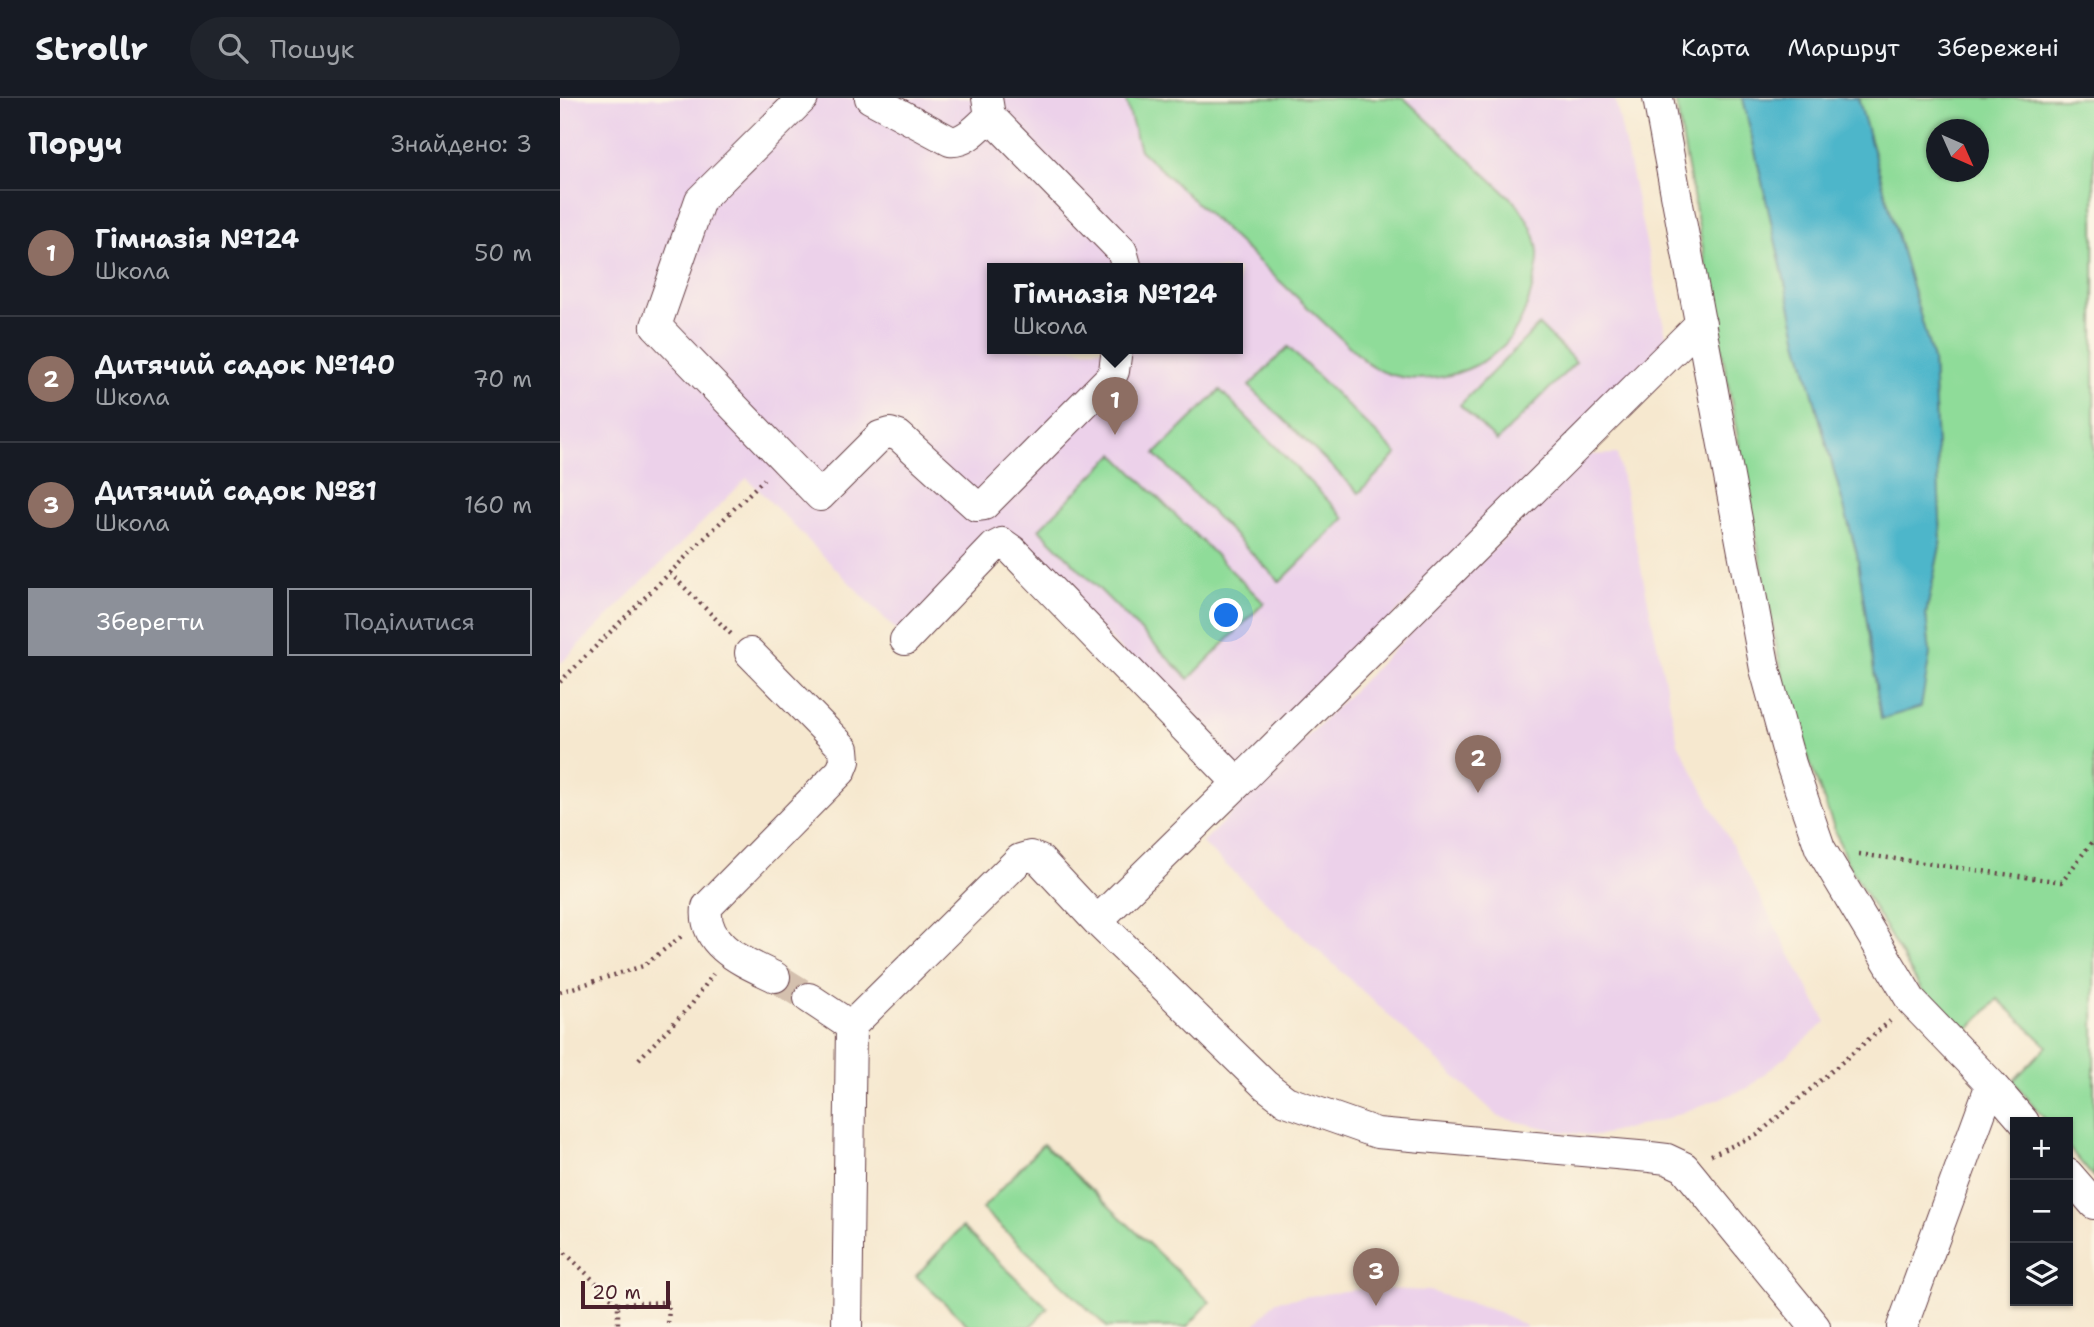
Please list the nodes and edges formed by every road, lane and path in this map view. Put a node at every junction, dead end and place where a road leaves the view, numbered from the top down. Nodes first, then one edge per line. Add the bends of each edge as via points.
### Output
1 (803, 98) edge
2 (870, 98) edge
3 (1658, 98) edge
4 (989, 107) edge
5 (1125, 263) edge
6 (1701, 323) junction
7 (1116, 354) edge
8 (784, 459) junction
9 (670, 573) junction
10 (905, 640) dead end
11 (750, 653) joint
12 (560, 682) edge
13 (1238, 783) junction
14 (2094, 839) edge
15 (1820, 848) junction
16 (706, 918) junction
17 (1097, 921) junction
18 (727, 953) junction
19 (775, 977) tunnel mouth
20 (560, 992) edge
21 (809, 998) tunnel mouth
22 (1912, 1002) junction
23 (851, 1026) junction
24 (639, 1059) dead end
25 (1991, 1084) junction
26 (2020, 1117) edge
27 (1684, 1167) junction
28 (2073, 1180) edge
29 (2094, 1204) edge
30 (560, 1248) edge
31 (618, 1304) junction
32 (618, 1327) edge
33 (668, 1327) edge
34 (847, 1327) edge
35 (1815, 1327) edge
36 (1902, 1327) edge

1 - 8 street via 700,201 656,326
2 - 4 street via 958,142
3 - 6 street
4 - 5 street via 1122,251
6 - 13 street
6 - 15 street via 1765,668
7 - 8 street via 1111,377 980,507 890,433 880,436 820,496
8 - 9 path
9 - 11 path
9 - 12 path
10 - 13 street via 1002,543
11 - 16 street via 844,749 845,761 841,771 707,907
13 - 17 street
14 - 15 path via 2062,882
15 - 22 street
16 - 18 street
16 - 20 path via 643,966
17 - 23 street via 1040,860 1020,859
17 - 27 street via 1265,1086 1286,1101 1377,1133 1650,1157
18 - 19 street
18 - 24 path via 692,1004
21 - 23 street
22 - 25 street
22 - 27 path via 1757,1135
23 - 34 street
25 - 26 street
25 - 36 street
27 - 35 street
28 - 29 street
30 - 31 path
31 - 32 path
31 - 33 path via 669,1302

